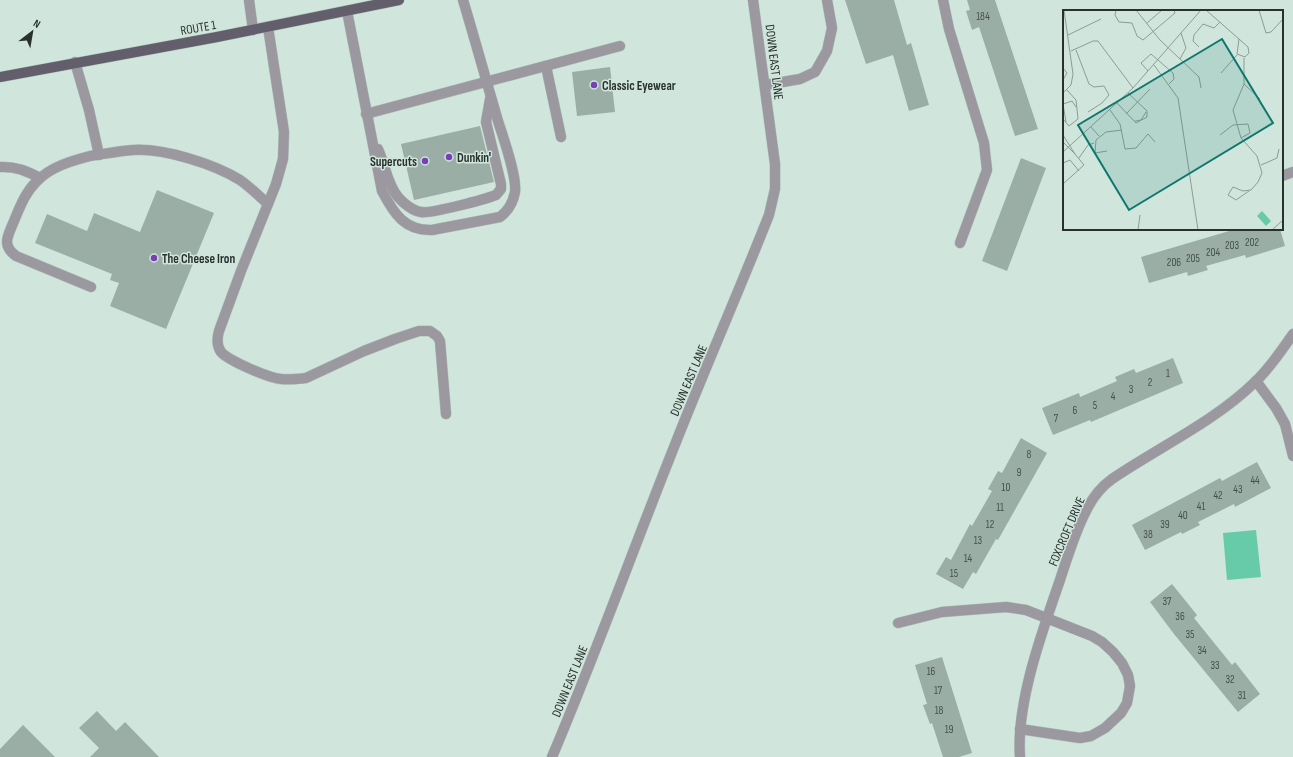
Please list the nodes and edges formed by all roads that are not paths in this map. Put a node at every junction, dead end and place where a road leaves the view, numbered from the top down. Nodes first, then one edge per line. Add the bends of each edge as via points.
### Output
1 (249, 0) edge
2 (399, 0) edge
3 (463, 0) edge
4 (753, 0) edge
5 (827, 0) edge
6 (943, 0) edge
7 (347, 11) junction
8 (268, 26) junction
9 (253, 30) junction
10 (620, 46) dead end
11 (75, 62) junction
12 (546, 66) junction
13 (0, 77) edge
14 (487, 82) junction
15 (765, 85) junction
16 (491, 96) junction
17 (366, 114) junction
18 (369, 126) junction
19 (561, 137) dead end
20 (99, 155) junction
21 (0, 167) edge
22 (1293, 172) edge
23 (1283, 176) edge
24 (40, 178) junction
25 (268, 204) junction
26 (960, 243) dead end
27 (91, 287) dead end
28 (1293, 334) edge
29 (1256, 381) junction
30 (446, 414) dead end
31 (1293, 456) edge
32 (1047, 617) junction
33 (898, 623) dead end
34 (1020, 729) junction
35 (552, 757) edge
36 (1020, 757) edge

1 - 9 street
2 - 7 main road, ROUTE 1
3 - 14 street
4 - 15 street, DOWN EAST LANE
5 - 15 street via 832,28 827,51 815,72 800,79
6 - 26 street via 987,158 987,170
7 - 8 main road, ROUTE 1
7 - 17 street
8 - 9 main road, ROUTE 1
8 - 25 street via 284,132 283,159
9 - 11 main road, ROUTE 1
10 - 12 street
11 - 13 main road, ROUTE 1
11 - 20 street
12 - 14 street
12 - 19 street
14 - 16 street
14 - 17 street
15 - 35 street, DOWN EAST LANE via 775,189 769,215 676,441
16 - 18 street via 486,122 501,189 491,197 428,212 410,207 398,197 392,187
16 - 18 street via 515,192 506,213 500,217 432,230 421,230 406,223 395,214 382,191
17 - 18 street
20 - 24 street via 75,160 47,172
20 - 25 street via 134,150 156,151 195,160 240,180
21 - 24 street via 28,171
22 - 23 street
24 - 27 street via 22,202 8,234 8,248 16,256
25 - 30 street via 219,331 217,338 221,351 227,357 265,374 293,380 306,378 395,339 419,331 430,331 440,341
28 - 29 street, FOXCROFT DRIVE
29 - 31 street via 1285,424
29 - 32 street, FOXCROFT DRIVE via 1216,414 1105,484 1087,510
32 - 33 street via 1026,610 1006,608 942,612
32 - 34 street, FOXCROFT DRIVE via 1029,680
32 - 34 street via 1092,636 1114,652 1128,674 1128,698 1121,713 1105,728 1091,736 1065,737
34 - 36 street, FOXCROFT DRIVE

